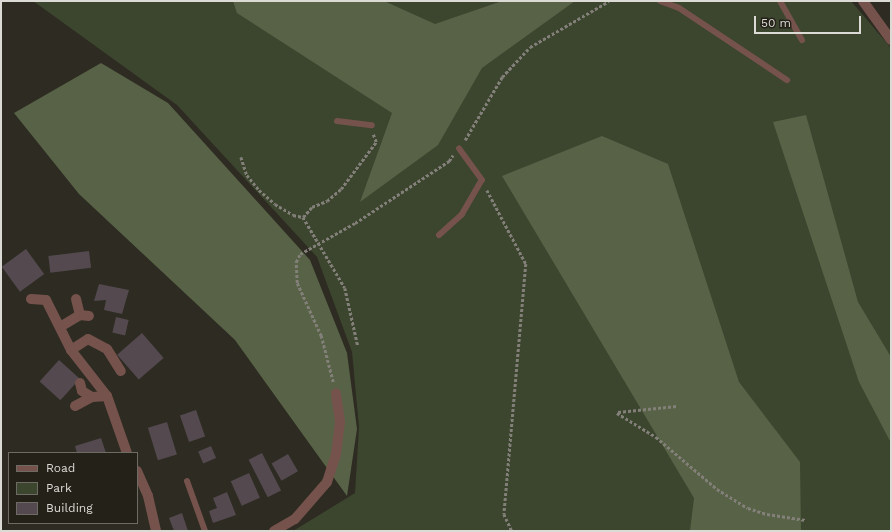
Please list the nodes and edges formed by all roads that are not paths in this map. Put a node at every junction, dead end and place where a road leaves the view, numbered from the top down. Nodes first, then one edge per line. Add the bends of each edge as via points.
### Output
1 (660, 1) edge
2 (780, 1) edge
3 (863, 1) edge
4 (802, 40) dead end
5 (891, 40) edge
6 (787, 80) dead end
7 (338, 121) dead end
8 (370, 125) road end
9 (459, 148) road end
10 (439, 235) dead end
11 (31, 299) dead end
12 (76, 299) dead end
13 (60, 327) junction
14 (72, 350) junction
15 (121, 371) dead end
16 (80, 383) dead end
17 (336, 393) road end
18 (107, 396) junction
19 (92, 397) junction
20 (75, 406) dead end
21 (127, 452) edge
22 (138, 473) edge
23 (187, 481) dead end
24 (156, 531) edge
25 (205, 531) edge
26 (274, 531) edge

1 - 6 lane via 679,8
2 - 4 lane
3 - 5 street
7 - 8 lane
9 - 10 lane via 482,180 462,214
11 - 13 street via 46,300
12 - 13 street via 84,316
13 - 14 street
14 - 15 street via 88,339 107,349
14 - 18 street
16 - 19 street via 82,391
17 - 26 street via 340,422 336,455 327,482 295,519
18 - 19 street
18 - 21 street
19 - 20 street
22 - 24 street via 148,496
23 - 25 lane

